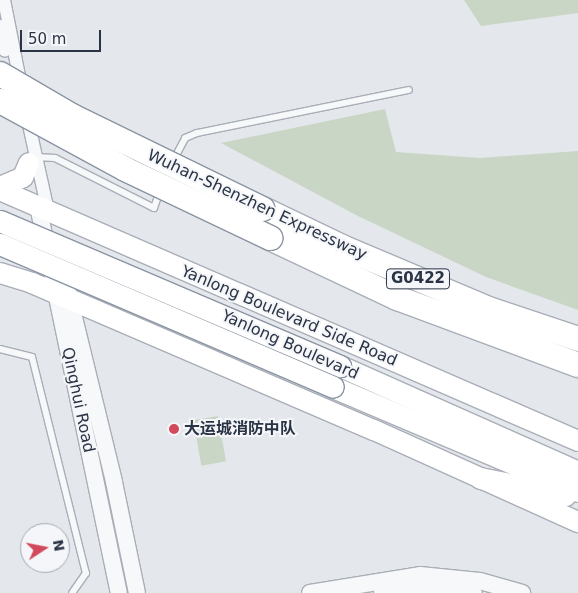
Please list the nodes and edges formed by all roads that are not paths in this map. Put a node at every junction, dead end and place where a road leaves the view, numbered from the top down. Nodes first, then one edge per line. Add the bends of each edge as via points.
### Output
1 (4, 0) edge
2 (0, 26) edge
3 (0, 74) edge
4 (409, 90) dead end
5 (0, 101) edge
6 (32, 160) junction
7 (168, 174) dead end
8 (164, 182) dead end
9 (0, 188) edge
10 (43, 208) junction
11 (0, 222) edge
12 (0, 244) edge
13 (0, 273) edge
14 (63, 297) junction
15 (578, 339) edge
16 (0, 349) edge
17 (578, 365) edge
18 (578, 441) edge
19 (578, 472) edge
20 (480, 478) junction
21 (578, 491) edge
22 (578, 497) edge
23 (578, 522) edge
24 (444, 591) edge
25 (72, 593) edge
26 (119, 593) edge
27 (137, 593) edge
28 (310, 593) edge
29 (382, 593) edge
30 (474, 593) edge
31 (522, 593) edge

1 - 6 street
2 - 6 street
3 - 15 highway, Wuhan-Shenzhen Expressway / G0422, bridge via 72,116 342,247 490,309
4 - 7 lane via 197,133 185,138
5 - 17 highway, Wuhan-Shenzhen Expressway / G0422, bridge via 125,169 397,298
6 - 8 lane via 55,158 154,208
6 - 9 main road via 24,177
6 - 10 street
9 - 10 main road, Yanlong Boulevard Side Road
10 - 14 street, Qinghui Road
10 - 18 main road, Yanlong Boulevard Side Road
11 - 19 highway, Yanlong Boulevard, bridge via 64,246
12 - 21 highway, Yanlong Boulevard, bridge
13 - 14 main road
14 - 20 main road
14 - 26 street, Qinghui Road
14 - 27 street, Qinghui Road via 114,482
16 - 25 lane via 32,357 86,573
20 - 22 highway
20 - 23 main road
24 - 29 street
24 - 30 street
28 - 31 street via 420,575 480,581

